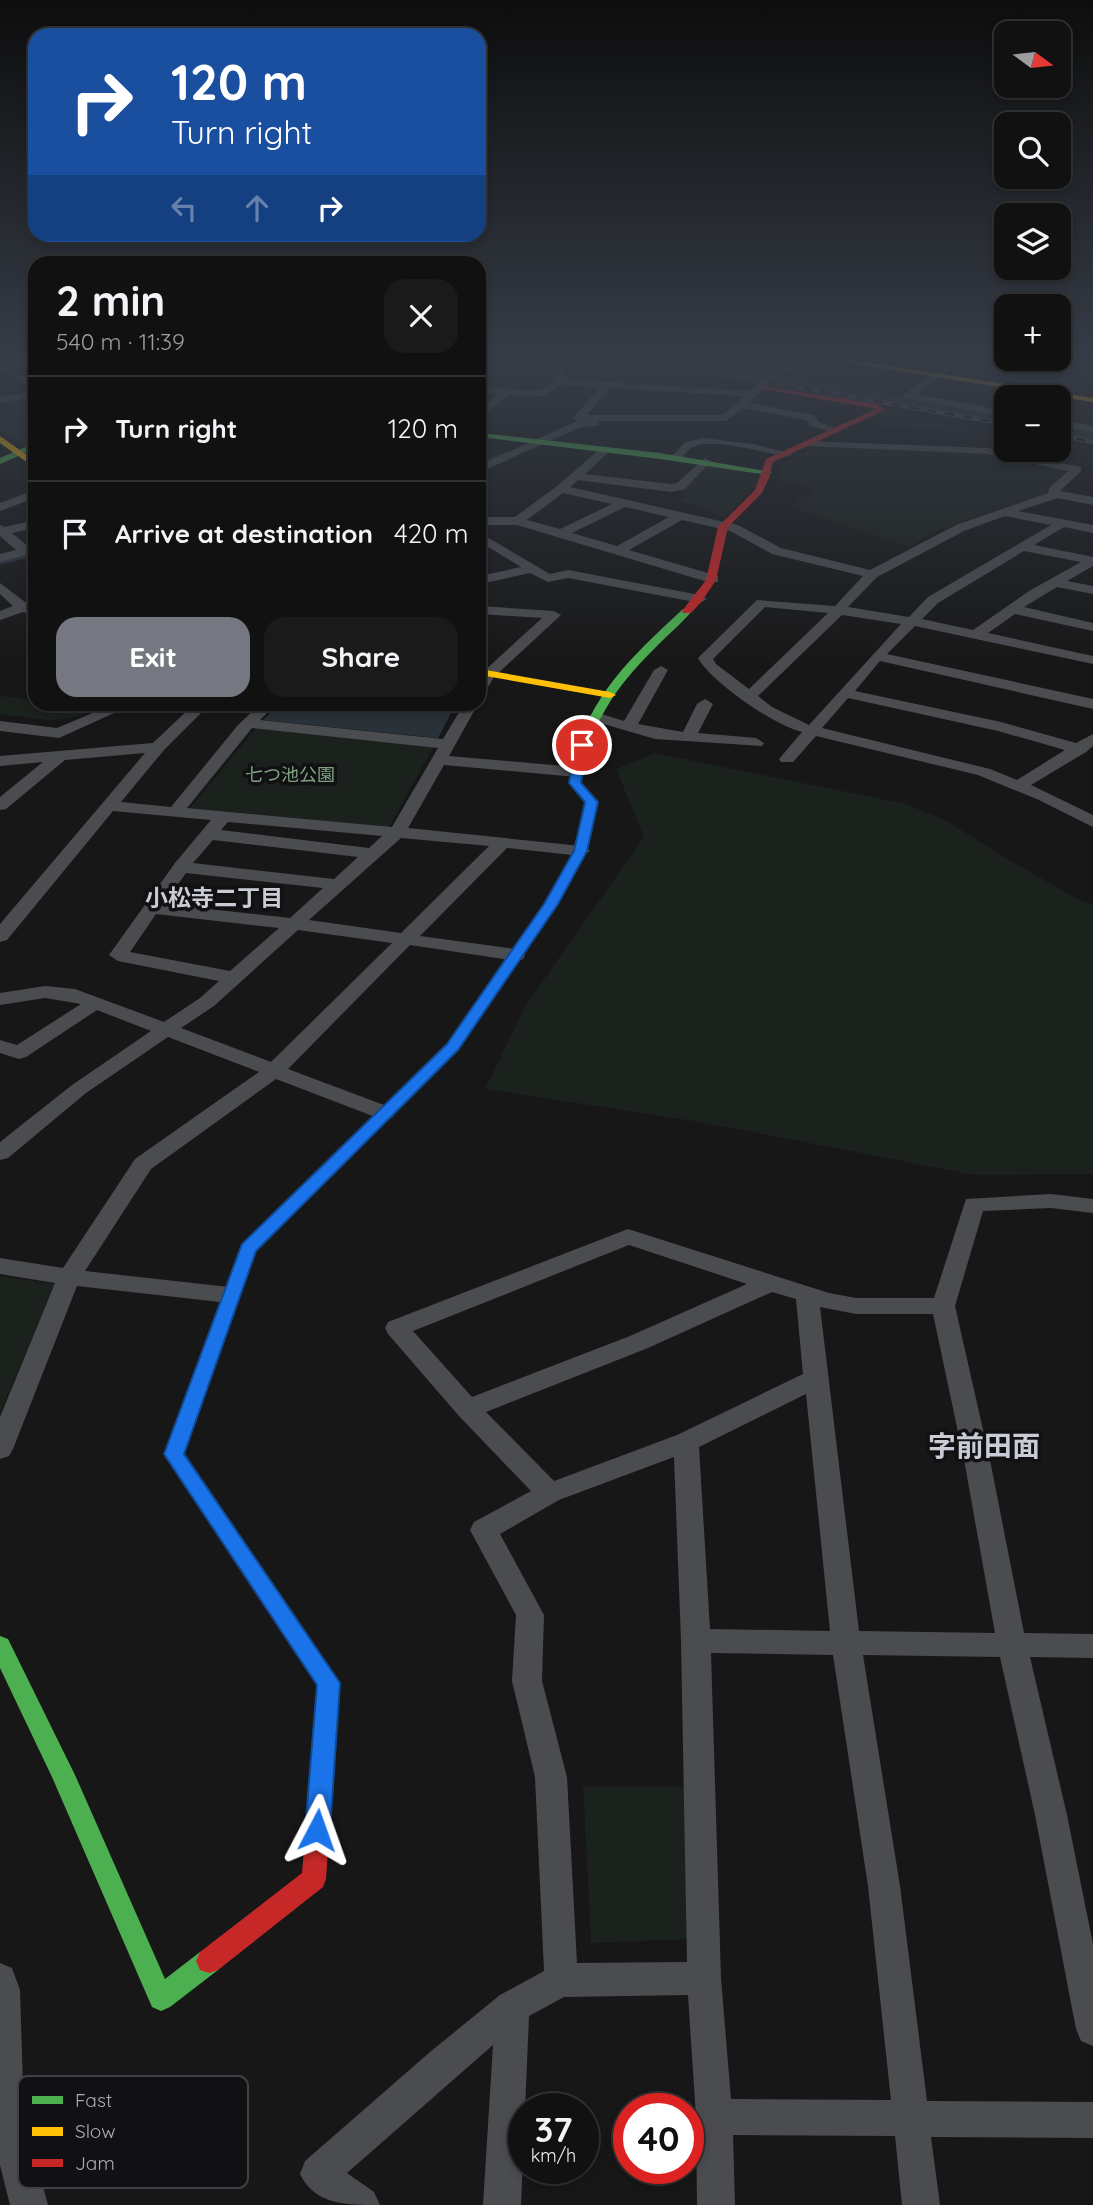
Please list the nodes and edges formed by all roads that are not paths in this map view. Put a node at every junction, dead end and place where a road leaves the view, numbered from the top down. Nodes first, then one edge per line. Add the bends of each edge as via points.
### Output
1 (594, 460) edge
2 (697, 460) edge
3 (772, 460) edge
4 (1034, 460) edge
5 (705, 461) junction
6 (768, 472) junction
7 (575, 476) junction
8 (561, 489) junction
9 (1057, 494) junction
10 (28, 497) edge
11 (1093, 501) edge
12 (622, 504) junction
13 (0, 507) edge
14 (1003, 512) junction
15 (678, 517) junction
16 (518, 521) junction
17 (486, 522) edge
18 (1061, 524) junction
19 (28, 525) edge
20 (722, 527) junction
21 (1093, 529) edge
22 (2, 530) edge
23 (561, 534) junction
24 (486, 546) edge
25 (1022, 547) junction
26 (617, 552) junction
27 (0, 558) edge
28 (28, 560) edge
29 (1093, 561) edge
30 (0, 566) edge
31 (530, 569) junction
32 (872, 574) junction
33 (486, 579) edge
34 (713, 579) junction
35 (1057, 583) junction
36 (0, 587) edge
37 (1093, 590) edge
38 (700, 598) junction
39 (28, 605) edge
40 (28, 608) edge
41 (1013, 609) junction
42 (486, 610) edge
43 (839, 610) junction
44 (0, 616) edge
45 (910, 621) junction
46 (1093, 627) edge
47 (976, 635) junction
48 (877, 656) junction
49 (1093, 660) edge
50 (661, 670) dead end
51 (486, 675) edge
52 (486, 680) edge
53 (845, 693) junction
54 (610, 695) junction
55 (750, 696) junction
56 (705, 704) dead end
57 (1093, 704) edge
58 (110, 711) edge
59 (195, 711) edge
60 (261, 711) edge
61 (467, 711) edge
62 (595, 717) junction
63 (248, 723) junction
64 (0, 726) edge
65 (629, 726) junction
66 (812, 731) junction
67 (688, 737) junction
68 (448, 744) junction
69 (756, 744) dead end
70 (1087, 744) edge
71 (158, 747) junction
72 (59, 757) junction
73 (787, 759) dead end
74 (439, 760) junction
75 (0, 761) edge
76 (576, 772) junction
77 (1017, 787) junction
78 (1, 804) edge
79 (110, 806) junction
80 (175, 812) junction
81 (224, 816) junction
82 (1093, 822) edge
83 (397, 832) junction
84 (208, 834) junction
85 (503, 842) junction
86 (580, 851) junction
87 (373, 854) junction
88 (181, 867) junction
89 (340, 885) junction
90 (151, 908) junction
91 (295, 925) junction
92 (0, 936) edge
93 (406, 939) junction
94 (516, 956) junction
95 (234, 978) junction
96 (0, 999) edge
97 (97, 1002) junction
98 (169, 1030) junction
99 (0, 1046) edge
100 (274, 1070) junction
101 (385, 1113) junction
102 (4, 1144) edge
103 (1093, 1206) edge
104 (0, 1266) edge
105 (69, 1277) junction
106 (770, 1283) junction
107 (229, 1295) junction
108 (807, 1296) junction
109 (943, 1306) junction
110 (815, 1379) junction
111 (468, 1409) junction
112 (686, 1441) junction
113 (0, 1449) edge
114 (550, 1493) junction
115 (696, 1641) junction
116 (846, 1642) junction
117 (1012, 1644) junction
118 (0, 1646) edge
119 (1093, 1646) edge
120 (704, 1978) junction
121 (0, 1980) edge
122 (561, 1980) junction
123 (512, 2007) junction
124 (1093, 2029) edge
125 (714, 2118) junction
126 (912, 2119) junction
127 (1093, 2120) edge
128 (18, 2163) edge
129 (25, 2188) edge
130 (29, 2205) edge
131 (361, 2205) edge
132 (502, 2205) edge
133 (716, 2205) edge
134 (921, 2205) edge

1 - 7 street
2 - 5 street
3 - 6 street
4 - 9 street via 1077,469 1054,491
5 - 6 street
5 - 7 street via 681,486 671,488
6 - 20 street via 754,499
7 - 8 street
8 - 12 street
8 - 16 street
9 - 11 street
9 - 14 street
10 - 13 street
12 - 15 street
12 - 23 street
14 - 18 street
14 - 32 street via 960,528
15 - 20 street
15 - 26 street
16 - 17 street
16 - 23 street
18 - 21 street
18 - 25 street
19 - 22 street
20 - 32 street via 734,528 778,551
20 - 34 street
22 - 27 street via 25,551
23 - 26 street
24 - 31 street
25 - 29 street
25 - 45 street via 933,600
26 - 34 street
28 - 30 street
29 - 35 street
31 - 33 street
31 - 38 street via 548,578 568,574
32 - 43 street
34 - 38 street
35 - 37 street
35 - 41 street
36 - 39 street
38 - 54 street via 629,665
40 - 44 street
41 - 46 street
41 - 47 street
42 - 51 street via 554,615
43 - 45 street
43 - 55 street
43 - 55 street via 762,603 705,658 710,667
45 - 47 street
45 - 48 street
47 - 49 street
48 - 53 street
48 - 57 street
50 - 65 street
52 - 54 street
53 - 66 street
53 - 70 street
54 - 62 street
55 - 66 street via 783,719
56 - 67 street
58 - 64 street via 59,733
59 - 71 street
60 - 63 street
61 - 68 street
62 - 65 street
62 - 76 street
63 - 68 street
63 - 80 street
65 - 67 street
66 - 73 street
66 - 77 street via 960,765
67 - 69 street
68 - 74 street
70 - 77 street
71 - 72 street
71 - 79 street
72 - 75 street
72 - 78 street
74 - 76 street
74 - 83 street
76 - 86 street via 575,783 592,802
77 - 82 street
79 - 80 street
79 - 92 street
80 - 81 street
81 - 83 street
81 - 84 street
83 - 85 street
83 - 87 street
84 - 87 street
84 - 88 street
85 - 86 street
85 - 93 street
86 - 94 street
87 - 89 street
88 - 89 street
88 - 90 street
89 - 91 street
90 - 91 street
90 - 95 street via 118,955
91 - 93 street
91 - 95 street
93 - 94 street
93 - 100 street
94 - 101 street via 453,1047
95 - 98 street
96 - 97 street via 45,992
97 - 98 street
97 - 99 street via 19,1053
98 - 100 street
98 - 102 street
100 - 101 street
100 - 105 street via 143,1164
101 - 107 street via 248,1248
103 - 109 street via 974,1204
104 - 105 street
105 - 107 street
105 - 113 street
106 - 108 street
106 - 111 street via 639,1342
106 - 111 street via 628,1237 397,1328
107 - 118 street via 174,1454 329,1683 314,1879 161,1998 63,1775
108 - 109 street via 856,1306
108 - 110 street
109 - 117 street
110 - 112 street
110 - 116 street
111 - 114 street
112 - 114 street
112 - 115 street
114 - 122 street via 484,1530 530,1615 527,1681 551,1777
115 - 116 street
115 - 120 street
116 - 117 street
116 - 126 street via 884,1886
117 - 119 street
117 - 124 street
120 - 122 street
120 - 125 street
121 - 128 street via 6,2118
122 - 123 street
123 - 131 street via 318,2174
123 - 132 street
125 - 126 street
125 - 133 street
126 - 127 street
126 - 134 street
129 - 130 street

